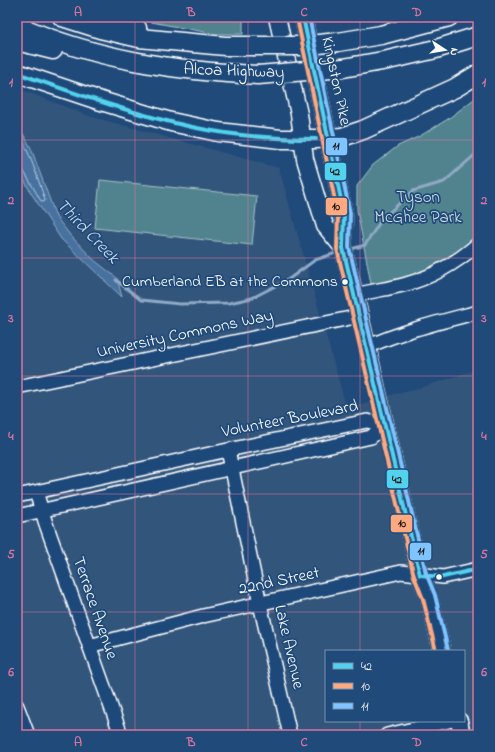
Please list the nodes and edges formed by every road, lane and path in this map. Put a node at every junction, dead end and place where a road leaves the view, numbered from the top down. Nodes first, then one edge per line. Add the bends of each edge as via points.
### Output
1 (62, 17) edge
2 (108, 17) edge
3 (277, 17) edge
4 (303, 17) edge
5 (449, 17) edge
6 (17, 25) edge
7 (478, 36) edge
8 (17, 41) edge
9 (189, 43) junction
10 (138, 63) junction
11 (17, 73) edge
12 (478, 74) edge
13 (329, 138) junction
14 (303, 139) junction
15 (478, 244) edge
16 (342, 248) junction
17 (354, 295) junction
18 (478, 312) edge
19 (360, 316) junction
20 (367, 347) junction
21 (17, 386) edge
22 (385, 425) junction
23 (228, 450) junction
24 (232, 469) junction
25 (36, 492) junction
26 (17, 496) edge
27 (42, 511) junction
28 (17, 516) edge
29 (478, 569) edge
30 (420, 575) junction
31 (260, 604) junction
32 (89, 646) junction
33 (432, 650) edge
34 (442, 650) edge
35 (17, 706) edge
36 (445, 722) edge
37 (449, 722) edge
38 (459, 722) edge
39 (28, 735) edge
40 (121, 735) edge
41 (290, 735) edge
42 (387, 735) edge
43 (452, 735) edge
44 (462, 735) edge

1 - 9 highway, Alcoa Highway via 139,38
2 - 9 highway
3 - 14 main road, Kingston Pike
4 - 13 main road, Kingston Pike
5 - 9 highway, Alcoa Highway, bridge via 381,35 299,46 225,46
6 - 10 highway, Alcoa Highway via 68,45
7 - 10 highway, Alcoa Highway, bridge via 436,49 343,68 258,75
8 - 10 highway via 53,50
11 - 14 highway via 101,102 171,122 218,132
12 - 13 highway via 455,88 363,130 342,138
13 - 14 highway
13 - 16 main road, Kingston Pike via 344,214
14 - 16 main road, Kingston Pike via 305,159 324,226
15 - 17 street via 442,271 404,285
16 - 17 main road, Kingston Pike
17 - 19 main road, Kingston Pike
18 - 20 street via 419,328
19 - 20 main road, Kingston Pike
19 - 21 street, University Commons Way
20 - 22 main road, Kingston Pike
22 - 23 street, Volunteer Boulevard via 367,422
22 - 24 street, Volunteer Boulevard via 371,437
22 - 30 main road, Kingston Pike
23 - 24 street, Lake Avenue
23 - 25 street, Volunteer Boulevard
24 - 27 street, Volunteer Boulevard
24 - 31 street, Lake Avenue
25 - 26 street, Volunteer Boulevard
25 - 27 street, Terrace Avenue
27 - 28 street, Volunteer Boulevard
27 - 32 street, Terrace Avenue
29 - 30 street, 22nd Street via 444,577
30 - 31 street, 22nd Street via 401,572
30 - 33 main road via 420,600
30 - 34 main road via 429,597
31 - 32 street, 22nd Street
31 - 41 street, Lake Avenue
32 - 40 street, Terrace Avenue
35 - 39 street
36 - 42 street
37 - 43 main road
38 - 44 main road

